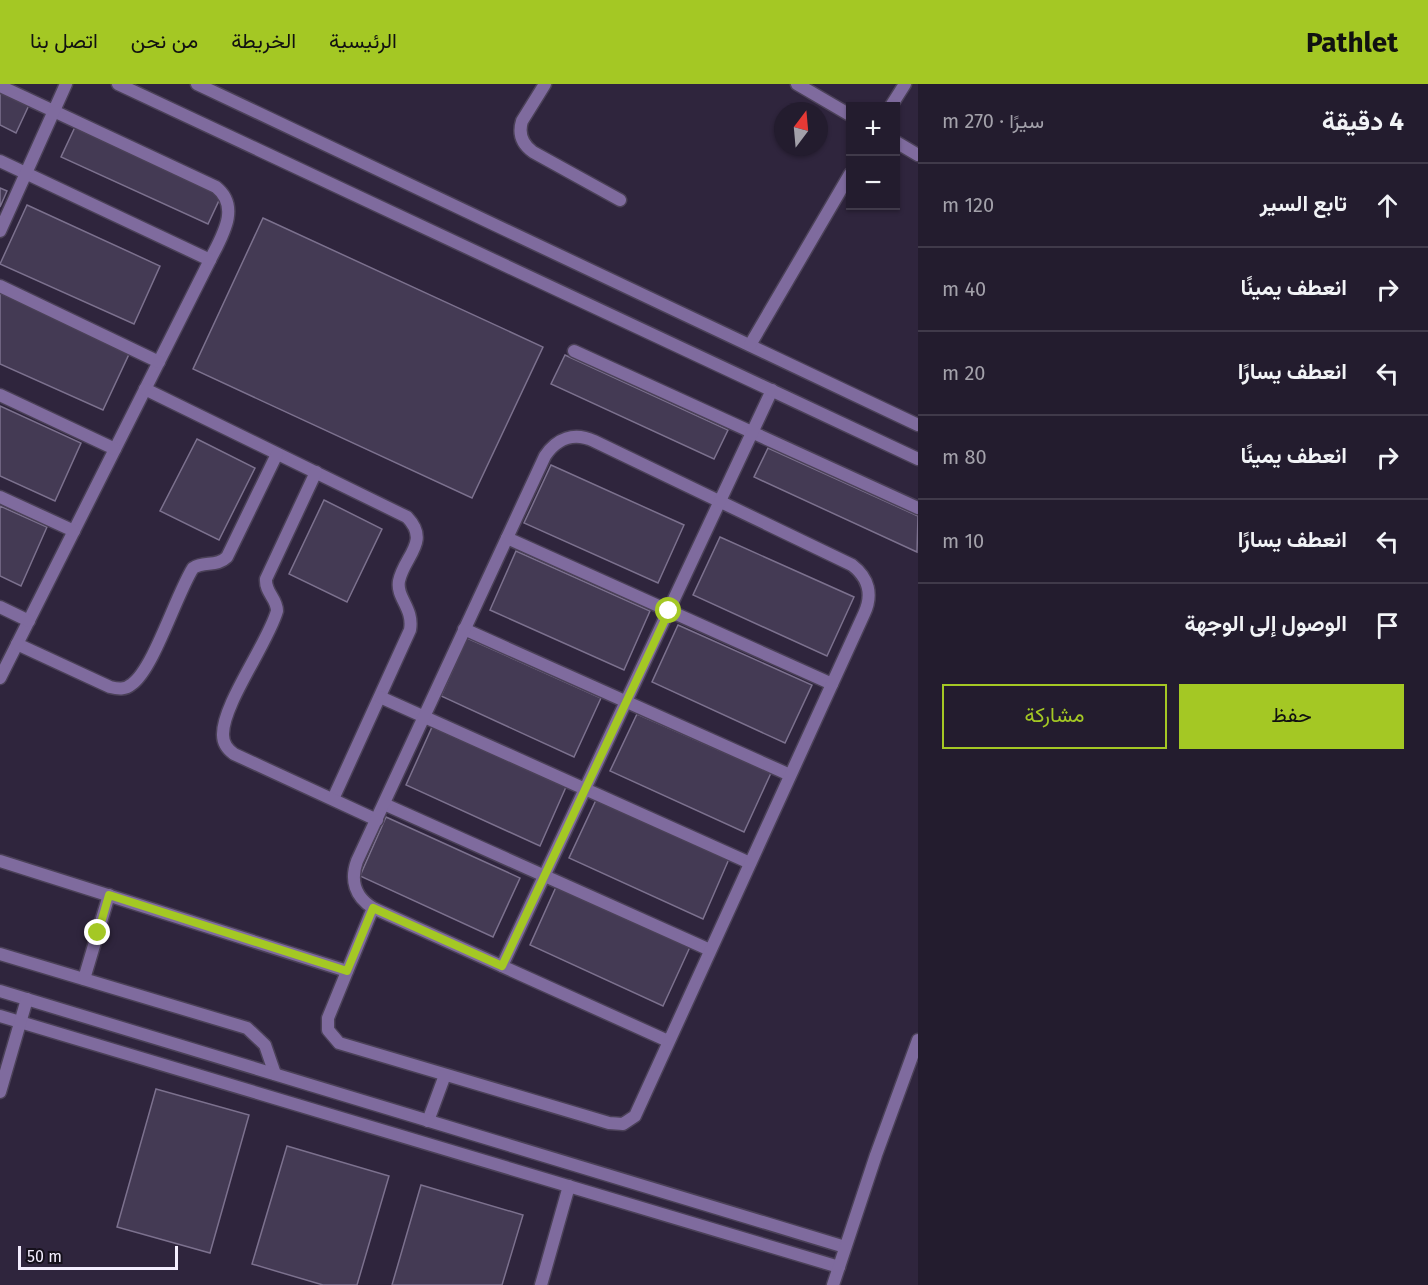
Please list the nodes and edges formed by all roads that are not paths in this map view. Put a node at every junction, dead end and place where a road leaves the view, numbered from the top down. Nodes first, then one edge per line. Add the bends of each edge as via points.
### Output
1 (66, 84) edge
2 (118, 84) edge
3 (197, 84) edge
4 (545, 84) edge
5 (797, 84) edge
6 (905, 84) edge
7 (0, 86) edge
8 (894, 102) edge
9 (54, 111) junction
10 (846, 114) edge
11 (900, 144) edge
12 (918, 155) edge
13 (0, 162) edge
14 (26, 174) junction
15 (846, 181) edge
16 (620, 201) dead end
17 (0, 231) edge
18 (210, 260) junction
19 (0, 286) edge
20 (750, 345) junction
21 (574, 351) dead end
22 (159, 362) junction
23 (145, 389) junction
24 (772, 390) junction
25 (0, 395) edge
26 (918, 425) edge
27 (752, 432) junction
28 (115, 449) junction
29 (277, 454) junction
30 (918, 459) edge
31 (316, 472) junction
32 (0, 496) edge
33 (720, 501) junction
34 (918, 508) edge
35 (74, 531) junction
36 (507, 538) junction
37 (0, 608) edge
38 (669, 611) junction
39 (29, 621) junction
40 (464, 629) junction
41 (17, 644) junction
42 (0, 678) edge
43 (832, 684) junction
44 (380, 696) junction
45 (626, 702) junction
46 (424, 717) junction
47 (790, 775) junction
48 (585, 789) junction
49 (333, 799) junction
50 (384, 804) junction
51 (376, 820) junction
52 (0, 861) edge
53 (750, 863) junction
54 (545, 876) junction
55 (109, 895) junction
56 (373, 908) junction
57 (710, 950) junction
58 (0, 954) edge
59 (502, 966) junction
60 (347, 971) junction
61 (84, 979) junction
62 (0, 991) edge
63 (27, 999) junction
64 (0, 1016) edge
65 (21, 1022) junction
66 (918, 1040) edge
67 (668, 1041) junction
68 (275, 1074) junction
69 (445, 1075) junction
70 (0, 1092) edge
71 (428, 1120) junction
72 (570, 1186) junction
73 (845, 1247) junction
74 (839, 1267) junction
75 (541, 1285) edge
76 (833, 1285) edge

1 - 9 street
2 - 24 street
3 - 20 street
4 - 16 street via 522,121 522,142 532,152
5 - 10 street
6 - 8 street
7 - 9 street
9 - 14 street
9 - 18 street via 224,194 230,211
11 - 12 street
13 - 14 street
14 - 17 street
14 - 18 street
15 - 20 street
18 - 22 street
19 - 22 street
20 - 26 street
21 - 27 street
22 - 23 street
23 - 28 street
23 - 29 street
24 - 27 street
24 - 30 street
25 - 28 street
27 - 33 street
27 - 34 street
28 - 35 street
29 - 31 street
29 - 41 street via 227,557 216,564 193,568 147,664 132,685 124,689 110,687
31 - 44 street via 406,517 416,529 416,545 399,582 400,595 411,614 410,630
31 - 49 street via 266,579 267,592 277,611 229,711 223,735 224,744 234,753
32 - 35 street
33 - 36 street via 576,436 558,442 545,456
33 - 38 street
33 - 43 street via 852,565 865,578 868,606
35 - 39 street
36 - 38 street
36 - 40 street
37 - 39 street
38 - 43 street
38 - 45 street
39 - 41 street
40 - 45 street
40 - 46 street
41 - 42 street
43 - 47 street
44 - 46 street
44 - 49 street
45 - 47 street
45 - 48 street
46 - 48 street
46 - 50 street
47 - 53 street
48 - 53 street
48 - 54 street
49 - 51 street
50 - 51 street
50 - 54 street
51 - 56 street via 353,875 360,898
52 - 55 street
53 - 57 street
54 - 57 street
54 - 59 street
55 - 60 street
55 - 61 street
56 - 59 street
56 - 60 street
57 - 67 street
58 - 61 street
59 - 67 street
60 - 69 street via 328,1018 333,1037 346,1047
61 - 68 street via 247,1028 266,1045
62 - 63 street
63 - 65 street
63 - 68 street
64 - 65 street
65 - 70 street
65 - 72 street
66 - 73 street
67 - 69 street via 639,1110 623,1124
68 - 71 street
69 - 71 street
71 - 73 street
72 - 74 street
72 - 75 street
73 - 74 street
74 - 76 street

